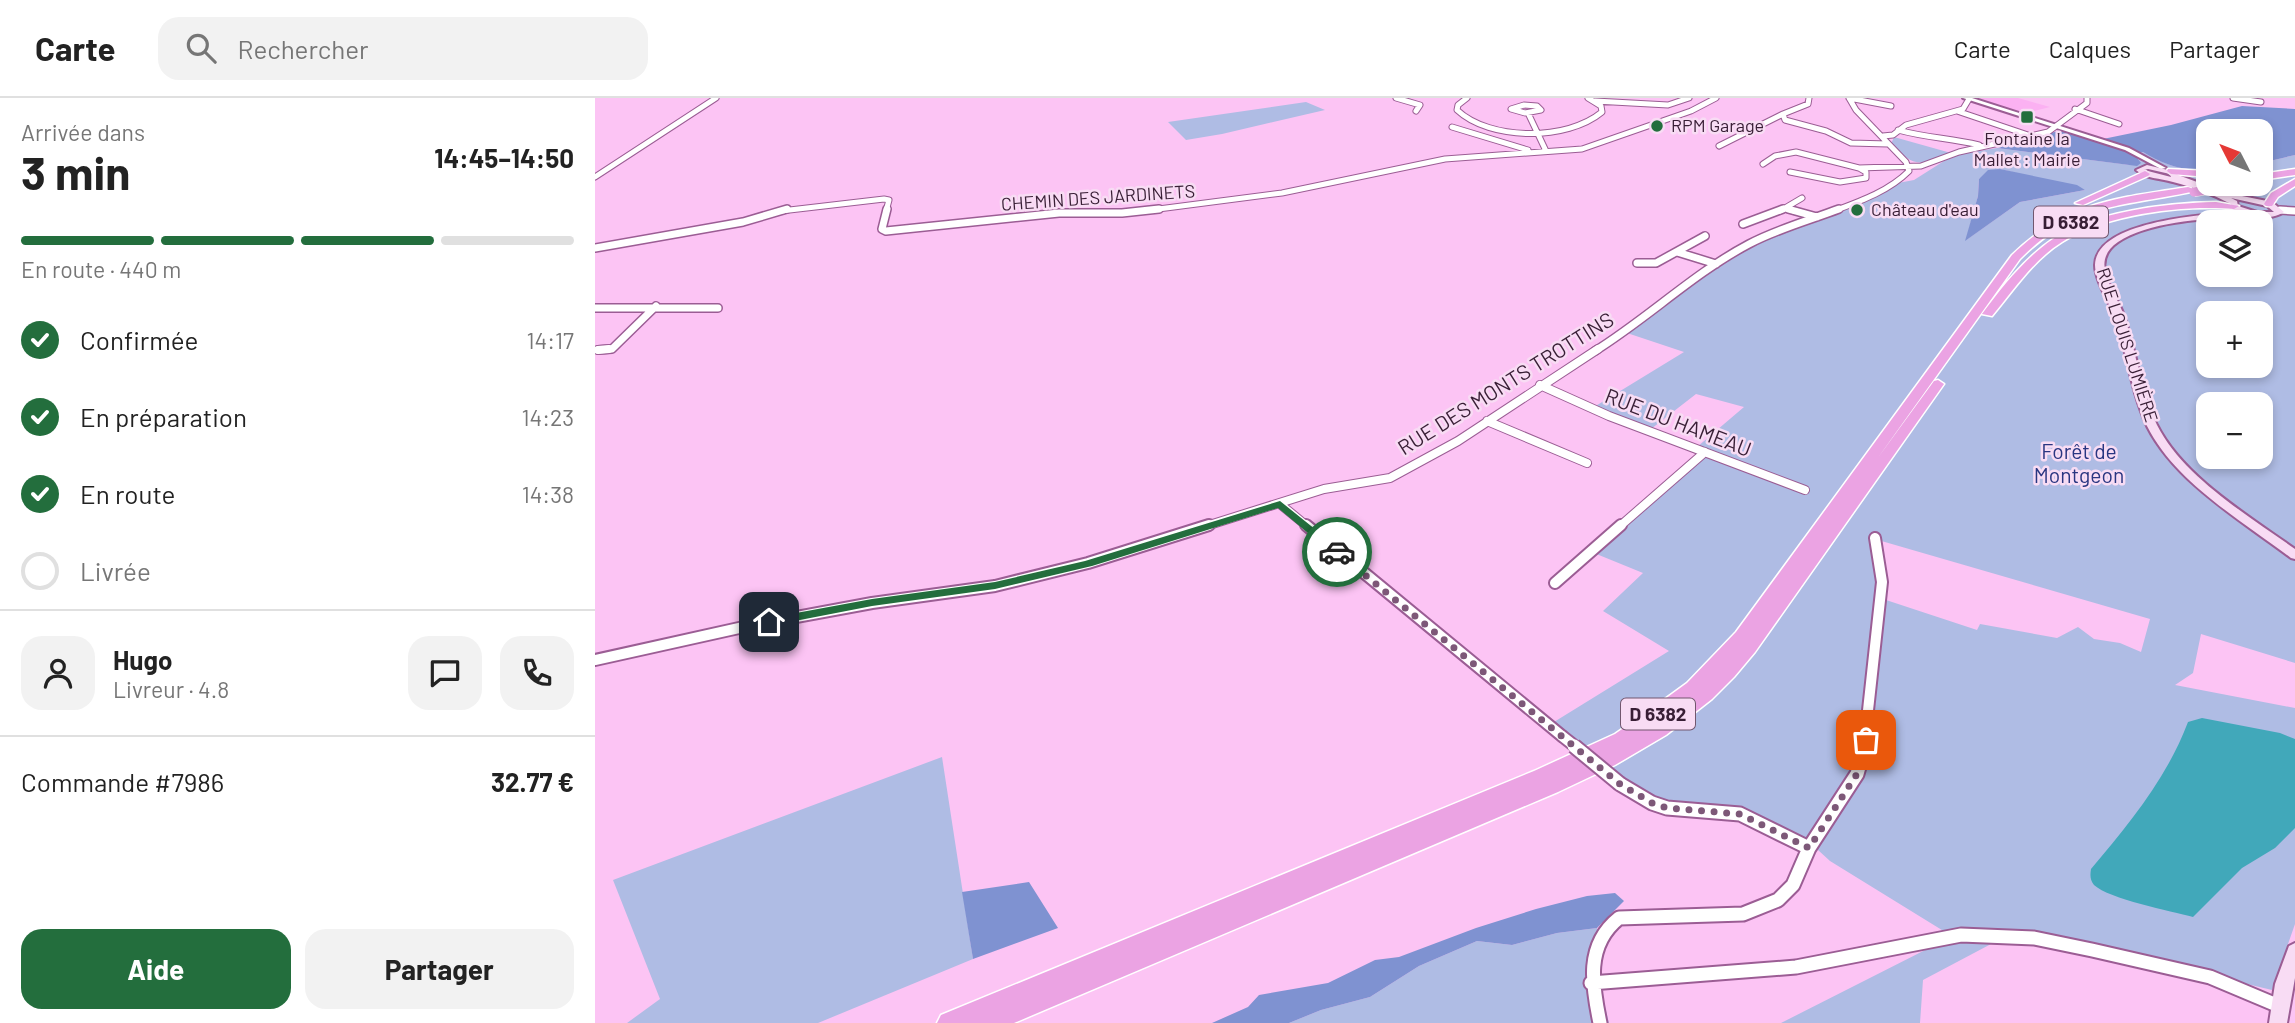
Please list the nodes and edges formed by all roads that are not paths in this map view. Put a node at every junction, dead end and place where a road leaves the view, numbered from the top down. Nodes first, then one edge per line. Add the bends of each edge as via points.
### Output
1 (716, 98) edge
2 (1396, 98) edge
3 (1467, 98) edge
4 (1521, 98) edge
5 (1689, 98) edge
6 (1716, 98) edge
7 (1809, 98) edge
8 (1849, 98) edge
9 (1967, 98) edge
10 (2087, 98) edge
11 (2233, 98) edge
12 (1591, 99) edge
13 (1619, 99) edge
14 (2261, 102) dead end
15 (1524, 104) junction
16 (1891, 106) dead end
17 (2075, 109) junction
18 (1416, 111) dead end
19 (1957, 111) junction
20 (1528, 113) junction
21 (1784, 117) junction
22 (2119, 124) dead end
23 (2058, 126) junction
24 (1451, 127) dead end
25 (1898, 130) junction
26 (1538, 132) junction
27 (1883, 136) junction
28 (2031, 136) junction
29 (1888, 144) junction
30 (1719, 146) dead end
31 (1985, 147) junction
32 (1546, 151) junction
33 (1534, 152) junction
34 (1763, 164) dead end
35 (1907, 166) junction
36 (1859, 167) junction
37 (2146, 167) junction
38 (1790, 172) dead end
39 (2295, 172) edge
40 (2168, 173) junction
41 (2196, 174) edge
42 (2273, 175) edge
43 (595, 177) edge
44 (2295, 182) edge
45 (2196, 190) edge
46 (2191, 191) junction
47 (1802, 198) dead end
48 (2269, 204) junction
49 (2237, 206) junction
50 (1784, 208) junction
51 (2280, 210) junction
52 (2295, 211) edge
53 (1818, 217) junction
54 (1743, 224) dead end
55 (1705, 236) dead end
56 (595, 248) edge
57 (1677, 252) junction
58 (1637, 263) dead end
59 (1716, 264) junction
60 (1996, 285) junction
61 (656, 306) junction
62 (595, 308) edge
63 (717, 308) dead end
64 (1987, 314) junction
65 (598, 350) dead end
66 (1540, 385) junction
67 (1487, 421) junction
68 (1705, 452) junction
69 (1587, 463) dead end
70 (1805, 490) dead end
71 (1280, 504) junction
72 (1875, 538) dead end
73 (2295, 555) edge
74 (1555, 583) dead end
75 (595, 660) edge
76 (1809, 848) junction
77 (2295, 951) edge
78 (1591, 983) junction
79 (2279, 1014) edge
80 (949, 1023) edge
81 (988, 1023) edge
82 (1600, 1023) edge

1 - 43 street
2 - 18 street via 1420,105
3 - 26 street via 1457,110 1466,120 1497,129
4 - 15 street
5 - 13 street via 1668,105
6 - 32 street via 1592,147
7 - 21 street via 1808,104
8 - 16 street
8 - 27 street via 1857,113
9 - 19 street via 1966,106
9 - 23 street
10 - 17 street via 2087,103
11 - 14 street
12 - 13 street
12 - 26 street via 1602,112 1589,123
15 - 20 street via 1541,109
15 - 20 street via 1511,108
17 - 22 street
17 - 23 street
19 - 25 street
19 - 28 street
20 - 26 street
21 - 29 street via 1851,143
21 - 30 street via 1770,119
23 - 28 street
23 - 37 street via 2134,152
24 - 33 street
25 - 27 street
25 - 31 street
26 - 32 street
27 - 29 street
28 - 31 street
29 - 35 street
31 - 35 street via 1922,166
32 - 33 street
33 - 56 street, CHEMIN DES JARDINETS via 1456,158 1261,197 1122,214 1059,213 886,231 882,229 888,199 777,211 743,222
34 - 36 street via 1796,152
35 - 36 street
35 - 53 street, RUE DES MONTS TROTTINS via 1909,171 1899,181 1865,200
36 - 38 street via 1866,178 1850,182
37 - 40 main road
37 - 40 street
37 - 60 highway via 2037,226 2017,248
39 - 42 highway
40 - 41 highway
40 - 49 main road
44 - 48 highway via 2274,195
45 - 46 highway, D 6382, bridge
46 - 60 highway, D 6382 via 2107,204 2059,221 2034,237
46 - 64 highway, D 6382 via 2096,212 2048,234 2030,251
47 - 50 street
48 - 49 main road
48 - 51 main road
49 - 51 main road via 2252,214 2274,215
49 - 64 highway via 2205,204 2089,226 2040,254
49 - 73 main road, RUE LOUIS LUMIÈRE via 2125,235 2103,251 2098,269 2117,309 2148,416 2164,446 2214,493
50 - 53 street
50 - 54 street
51 - 52 street
53 - 59 street, RUE DES MONTS TROTTINS via 1768,235
55 - 57 street
57 - 58 street via 1659,263
57 - 59 street
59 - 66 street, RUE DES MONTS TROTTINS via 1625,333
60 - 80 highway, D 6382 via 1742,636 1693,687 1661,712 1622,738 1541,776
61 - 62 street
61 - 63 street
61 - 65 street via 612,349
64 - 81 highway, D 6382 via 1749,648 1668,726 1587,772
66 - 67 street, RUE DES MONTS TROTTINS
66 - 68 street, RUE DU HAMEAU
67 - 69 street
67 - 71 street, RUE DES MONTS TROTTINS via 1390,478 1324,489
68 - 70 street, RUE DU HAMEAU
68 - 74 street
71 - 75 street, RUE DES MONTS TROTTINS via 1088,564 995,586 872,603
71 - 76 street, bridge via 1620,784 1667,808 1740,814
72 - 76 street via 1882,582 1866,740 1857,774
76 - 78 street via 1793,885 1762,909 1723,915 1619,918 1608,924 1600,938
77 - 79 main road
78 - 79 street via 1796,967 1961,935 2034,938 2210,977
78 - 82 street

